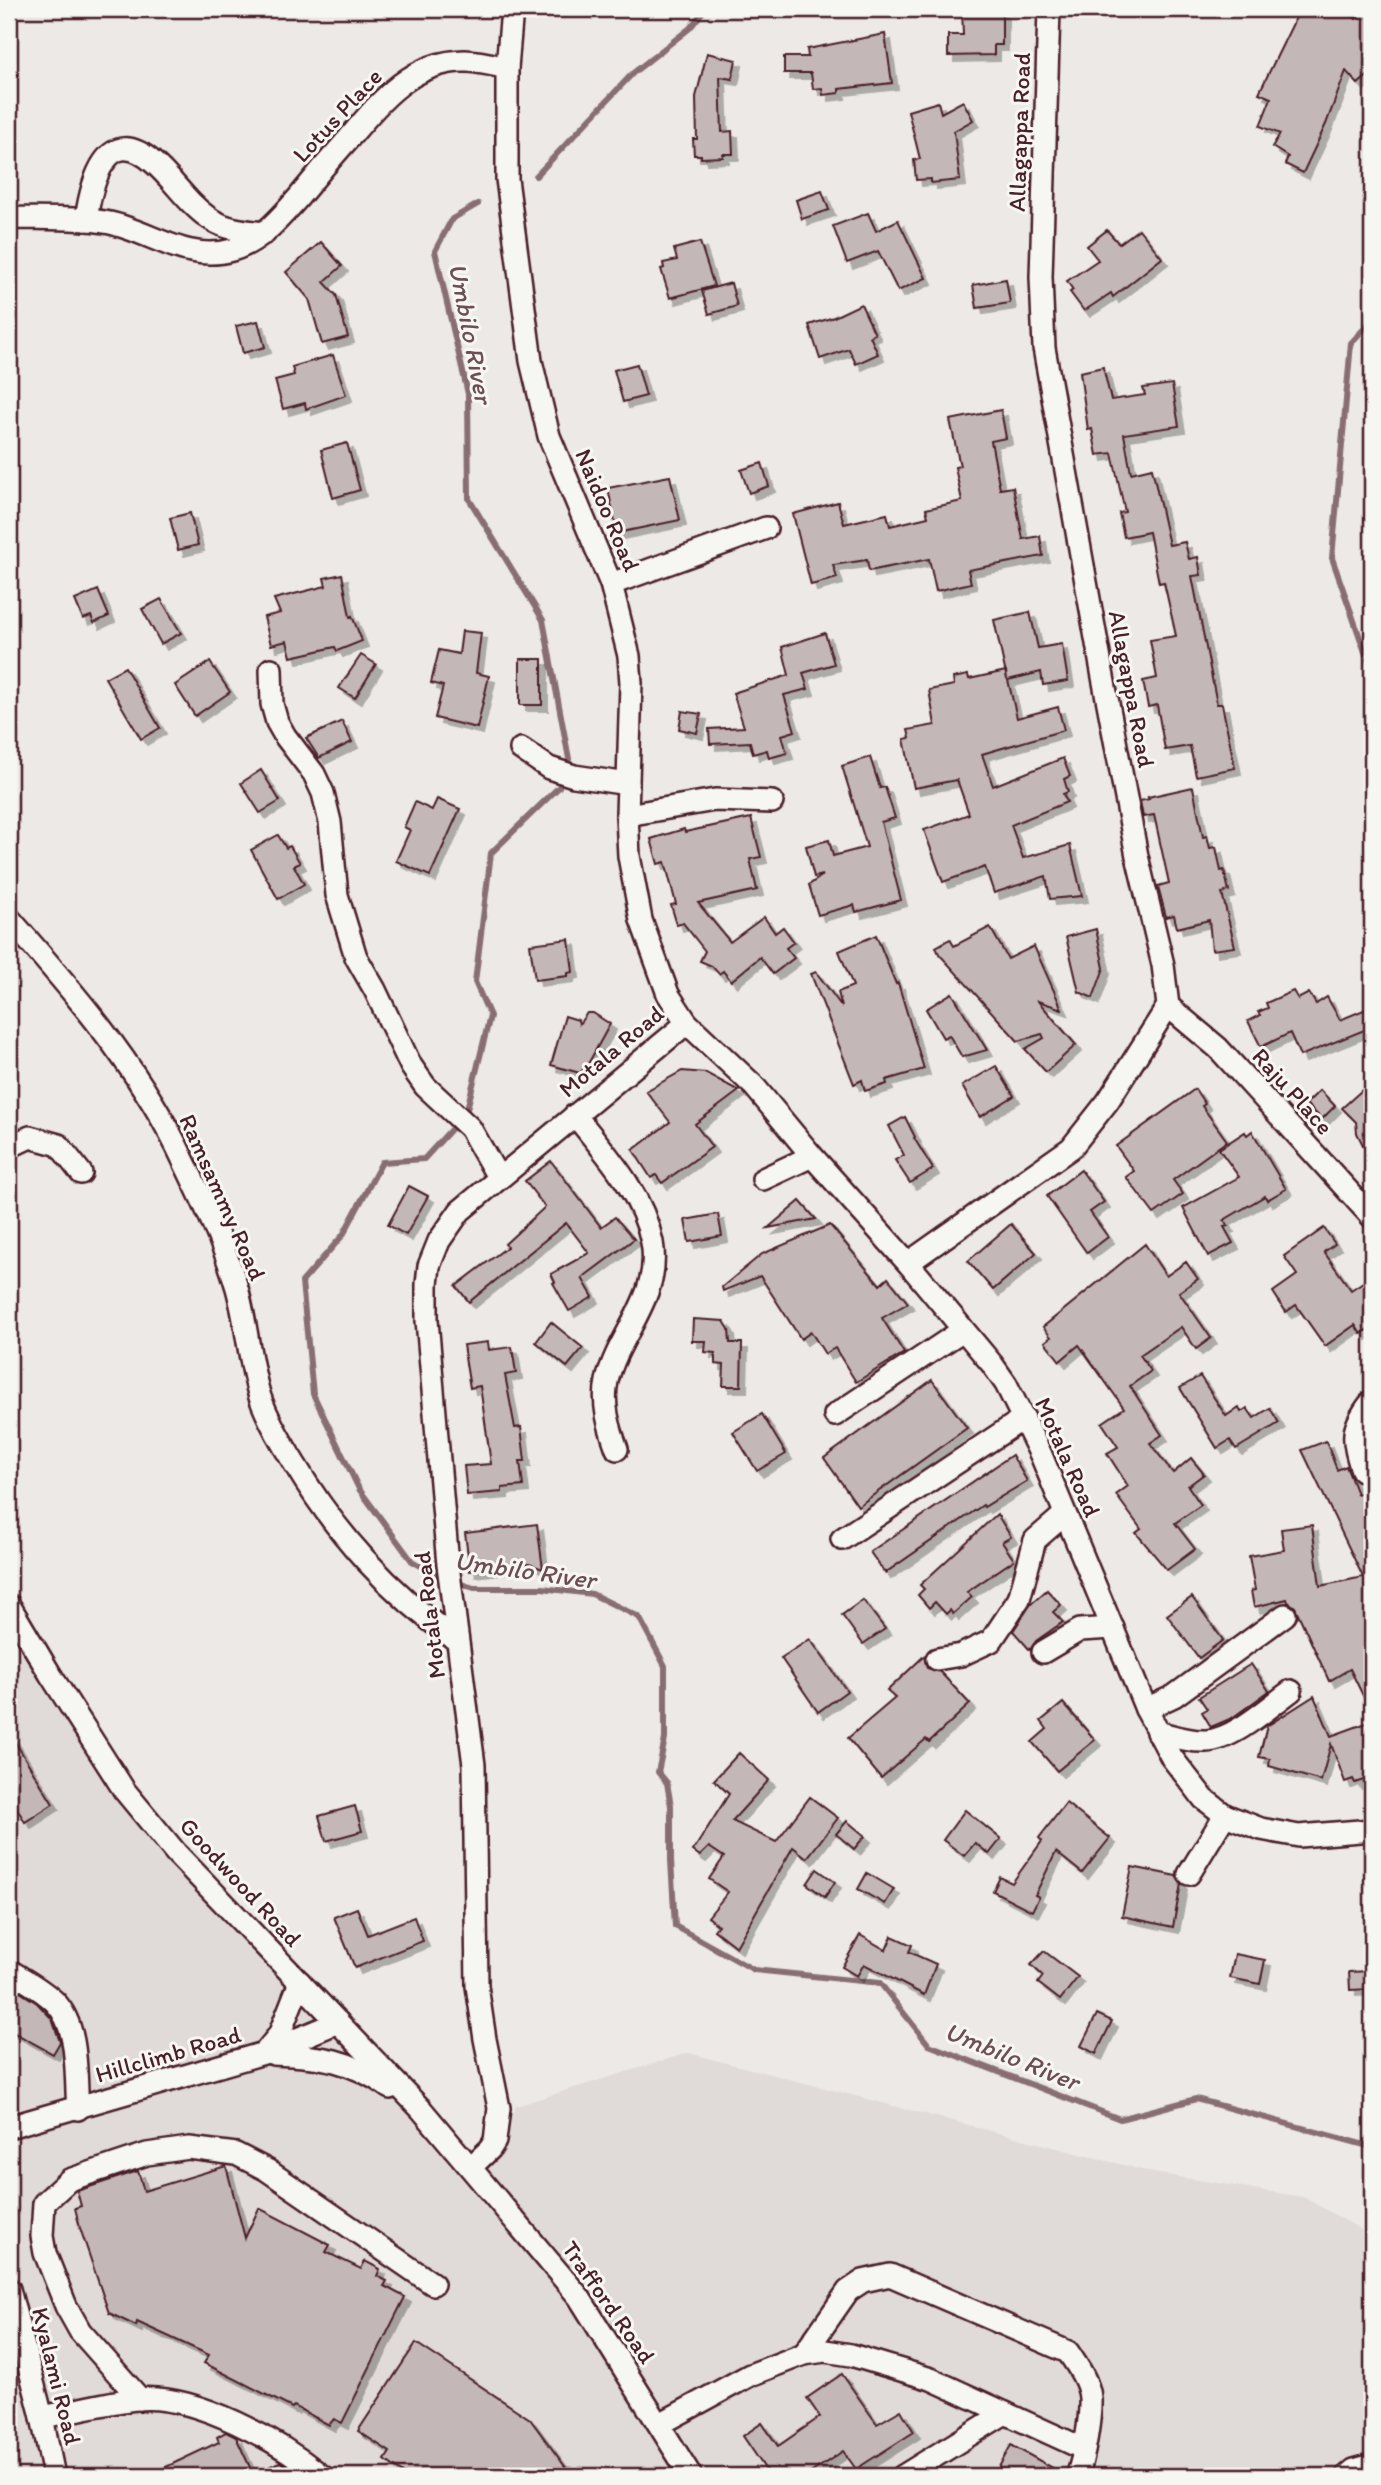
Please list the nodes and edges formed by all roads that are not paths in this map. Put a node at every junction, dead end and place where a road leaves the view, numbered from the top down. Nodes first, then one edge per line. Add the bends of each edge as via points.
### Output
1 (512, 9) edge
2 (1049, 9) edge
3 (508, 68) junction
4 (9, 218) edge
5 (86, 220) junction
6 (264, 233) junction
7 (766, 528) dead end
8 (611, 584) junction
9 (271, 669) dead end
10 (521, 749) dead end
11 (628, 785) junction
12 (772, 802) dead end
13 (627, 816) junction
14 (9, 918) edge
15 (1168, 1006) junction
16 (687, 1023) junction
17 (575, 1115) junction
18 (9, 1147) edge
19 (811, 1156) junction
20 (81, 1173) dead end
21 (498, 1177) junction
22 (763, 1178) dead end
23 (1372, 1217) edge
24 (908, 1263) junction
25 (963, 1330) junction
26 (1372, 1401) edge
27 (835, 1415) dead end
28 (1024, 1419) junction
29 (617, 1449) dead end
30 (1362, 1469) dead end
31 (1065, 1514) junction
32 (842, 1539) dead end
33 (9, 1605) edge
34 (1285, 1615) dead end
35 (1113, 1628) junction
36 (456, 1640) junction
37 (1043, 1652) dead end
38 (937, 1659) dead end
39 (1291, 1691) dead end
40 (1146, 1710) junction
41 (1157, 1732) junction
42 (1225, 1815) junction
43 (1372, 1830) edge
44 (1189, 1874) dead end
45 (9, 1970) edge
46 (300, 1982) junction
47 (338, 2022) junction
48 (264, 2053) junction
49 (78, 2109) junction
50 (421, 2109) junction
51 (9, 2127) edge
52 (471, 2167) junction
53 (433, 2284) dead end
54 (9, 2290) edge
55 (804, 2354) junction
56 (140, 2399) junction
57 (1005, 2413) junction
58 (42, 2417) junction
59 (660, 2424) junction
60 (1084, 2449) junction
61 (1372, 2465) edge
62 (54, 2476) edge
63 (322, 2476) edge
64 (691, 2476) edge
65 (903, 2476) edge
66 (1077, 2476) edge
67 (1347, 2476) edge

1 - 3 street, Naidoo Road
2 - 15 street, Allagappa Road via 1041,276 1044,348
3 - 6 street, Lotus Place via 474,61 447,63 402,82
3 - 8 street, Naidoo Road via 507,179 531,361 549,436
4 - 5 street, Lotus Place
5 - 6 street, Lotus Place via 112,224 198,253 232,250
5 - 6 street via 93,183 105,159 126,149 153,161 214,221
7 - 8 street
8 - 11 street, Naidoo Road via 629,656
9 - 21 street via 277,722 323,793 337,895 356,957 411,1066 425,1086 470,1128
10 - 11 street via 550,768
11 - 13 street, Naidoo Road
12 - 13 street via 715,800
13 - 16 street, Naidoo Road via 641,920 668,994
14 - 36 street, Ramsammy Road via 123,1056 166,1126 231,1270 260,1397 300,1473 338,1531 366,1562 401,1598
15 - 23 street, Raju Place via 1218,1048
15 - 24 street via 1108,1101 1071,1148
16 - 17 street, Motala Road
16 - 19 street, Motala Road via 754,1086
17 - 21 street, Motala Road
17 - 29 street via 633,1193 652,1244 648,1294 607,1382 608,1423
18 - 20 street via 30,1137 59,1145
19 - 22 street
19 - 24 street, Motala Road
21 - 36 street, Motala Road via 448,1225 427,1275 427,1320
24 - 25 street, Motala Road
25 - 27 street
25 - 28 street, Motala Road via 1000,1376
26 - 30 street via 1355,1430 1355,1451
28 - 31 street, Motala Road
28 - 32 street
31 - 35 street, Motala Road
31 - 38 street via 1035,1540 1019,1599 991,1641 961,1655
33 - 46 street, Goodwood Road via 124,1790 176,1853
34 - 40 street via 1174,1696
35 - 37 street via 1080,1630
35 - 40 street, Motala Road
36 - 52 street, Motala Road via 474,1765 477,1986 499,2108 495,2141
39 - 41 street via 1243,1726 1214,1740
40 - 41 street, Motala Road
41 - 42 street, Motala Road via 1189,1780
42 - 43 street, Motala Road via 1299,1836
42 - 44 street
45 - 49 street via 53,2000 67,2020
46 - 47 street, Goodwood Road
46 - 48 street via 279,2035
47 - 48 street, Hillclimb Road
47 - 50 street, Goodwood Road
48 - 49 street, Hillclimb Road
48 - 50 street via 341,2062 373,2076
49 - 51 street, Hillclimb Road
50 - 52 street, Goodwood Road
52 - 59 street, Trafford Road via 579,2297
53 - 56 street via 267,2170 236,2154 189,2148 147,2154 69,2180 44,2203 45,2253 65,2306 80,2330
54 - 58 street, Kyalami Road
55 - 57 street via 851,2355 931,2379
55 - 59 street via 750,2375
55 - 60 street via 848,2291 863,2281 890,2275 1068,2353 1090,2396
56 - 58 street
56 - 63 street via 179,2403 259,2433
57 - 60 street
57 - 65 street
58 - 62 street, Kyalami Road
59 - 64 street, Trafford Road
60 - 66 street
61 - 67 street

